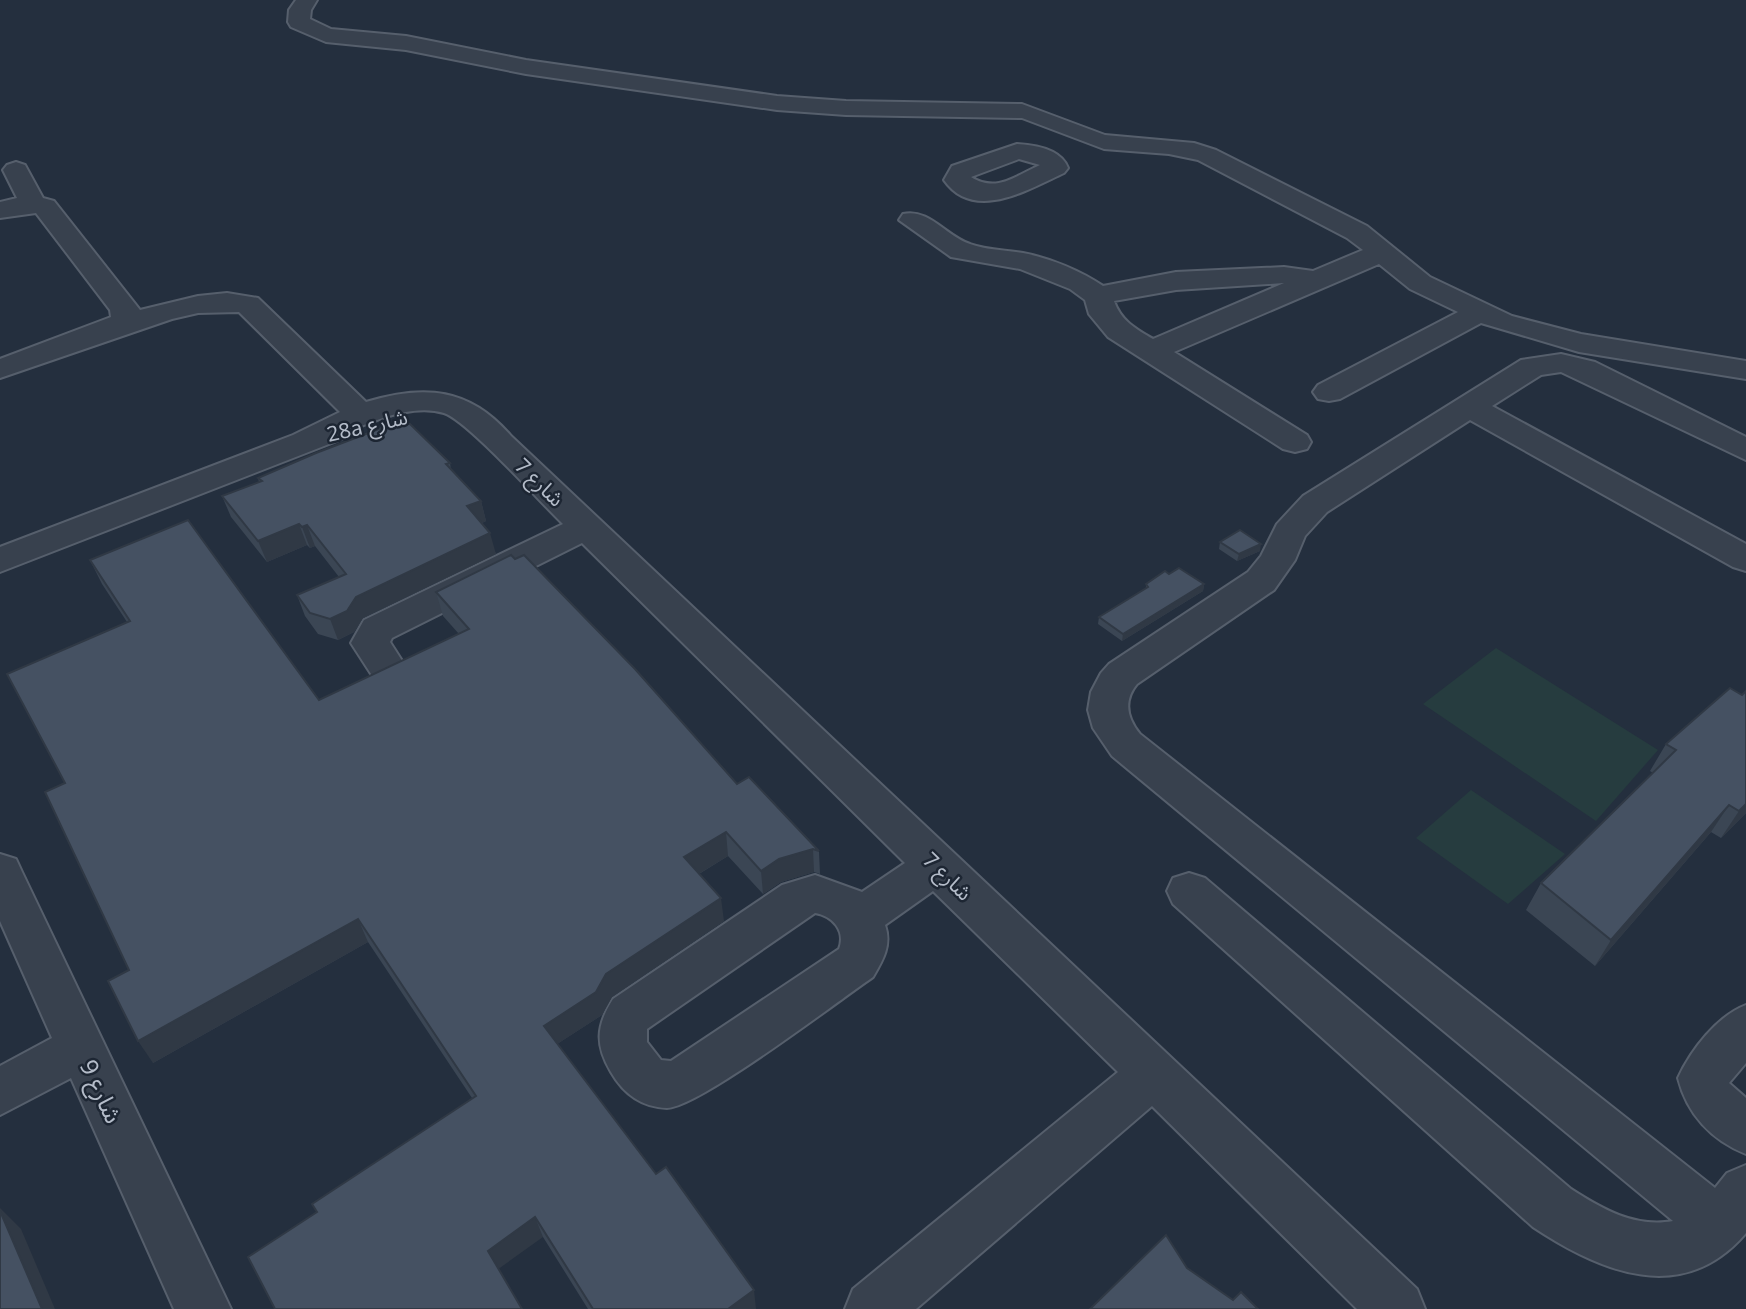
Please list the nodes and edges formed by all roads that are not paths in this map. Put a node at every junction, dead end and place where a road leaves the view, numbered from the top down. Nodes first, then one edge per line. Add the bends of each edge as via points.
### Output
1 (307, 0) edge
2 (1110, 143) junction
3 (1053, 162) dead end
4 (16, 170) dead end
5 (33, 203) junction
6 (0, 210) edge
7 (912, 220) dead end
8 (1383, 253) junction
9 (1315, 281) junction
10 (1098, 296) junction
11 (1480, 312) junction
12 (119, 328) junction
13 (1148, 352) junction
14 (0, 369) edge
15 (1746, 370) edge
16 (1598, 376) junction
17 (1746, 387) edge
18 (1329, 392) dead end
19 (1470, 407) junction
20 (360, 414) junction
21 (306, 440) junction
22 (1295, 442) dead end
23 (499, 443) junction
24 (1746, 450) edge
25 (586, 527) junction
26 (0, 559) edge
27 (1746, 559) edge
28 (387, 667) edge
29 (936, 865) junction
30 (0, 872) edge
31 (1189, 891) dead end
32 (858, 919) junction
33 (1746, 1027) edge
34 (81, 1046) junction
35 (1153, 1074) junction
36 (0, 1092) edge
37 (1746, 1130) edge
38 (1732, 1208) edge
39 (203, 1309) edge
40 (873, 1309) edge
41 (1397, 1309) edge

1 - 2 street via 299,22 326,35 418,45 526,67 777,103 1022,111
2 - 3 street
2 - 8 street via 1169,145 1207,155 1357,232
4 - 5 street
5 - 6 street
5 - 12 street via 45,207 125,309
7 - 10 street via 961,251 1026,262 1080,283
8 - 9 street
8 - 11 street via 1420,283
9 - 10 street via 1284,275 1176,281
9 - 13 street
10 - 13 street via 1113,325
11 - 15 street via 1552,338
11 - 18 street
12 - 14 street
12 - 20 street via 191,304 242,302
13 - 22 street
16 - 17 street via 1633,369
16 - 19 street via 1573,366 1540,364
16 - 24 street
19 - 27 street
19 - 38 street via 1307,511 1289,532 1261,581 1123,674 1108,695 1109,721 1126,745
20 - 21 street, 28a شارع
20 - 23 street, 28a شارع via 408,402 448,404 480,417
21 - 23 street, 28a شارع via 361,422 410,413 450,418
21 - 26 street, 28a شارع
23 - 25 street, شارع 7
25 - 28 street via 377,629 370,643
25 - 29 street, شارع 7
29 - 32 street
29 - 35 street, شارع 7
30 - 34 street, شارع 9
31 - 38 street via 1552,1208 1580,1227 1611,1241 1673,1248 1699,1240
32 - 32 street via 831,896 798,898 630,1014 621,1028 620,1044 646,1080 668,1085 687,1078 856,963 868,944 866,929
33 - 37 street via 1703,1078 1708,1097
34 - 36 street
34 - 39 street, شارع 9
35 - 40 street
35 - 41 street, شارع 7

